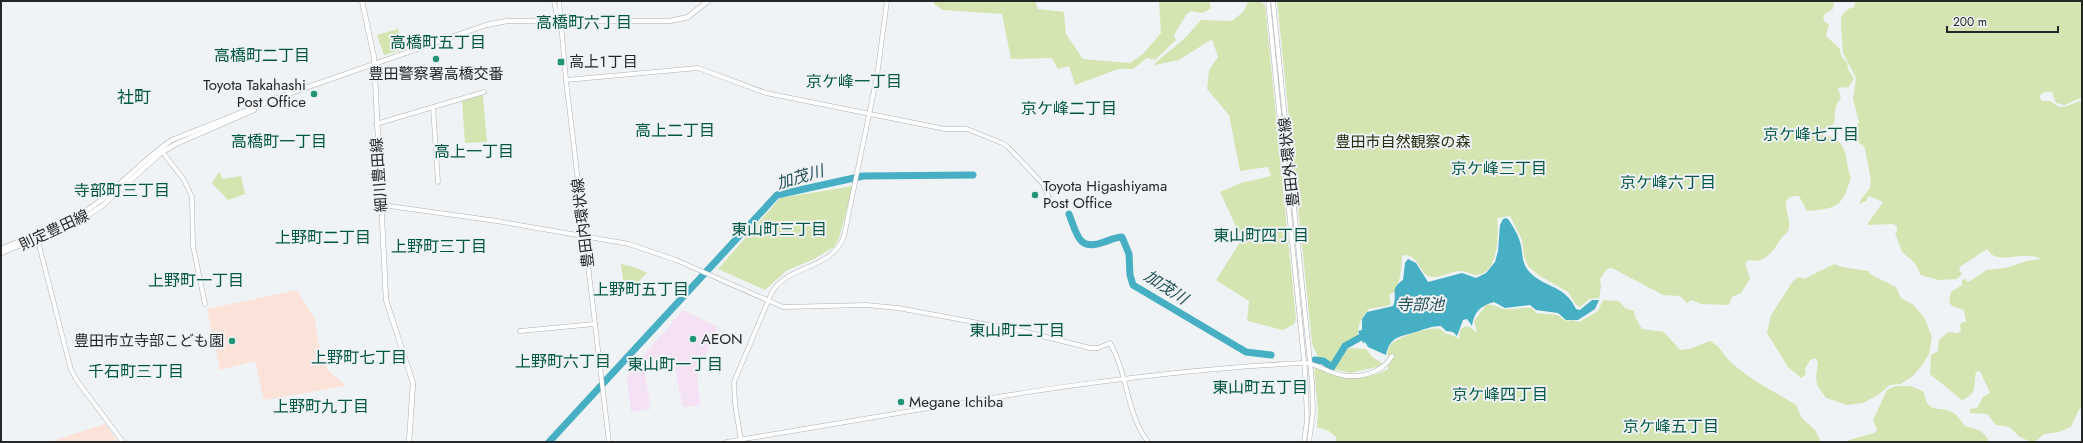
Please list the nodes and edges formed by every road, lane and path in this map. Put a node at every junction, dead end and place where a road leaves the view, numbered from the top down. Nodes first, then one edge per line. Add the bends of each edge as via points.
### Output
1 (362, 1) edge
2 (554, 1) edge
3 (559, 1) edge
4 (708, 1) edge
5 (887, 1) edge
6 (1268, 1) edge
7 (1273, 1) edge
8 (559, 20) junction
9 (374, 63) junction
10 (566, 80) junction
11 (484, 92) dead end
12 (266, 102) junction
13 (433, 107) junction
14 (870, 113) junction
15 (376, 124) junction
16 (159, 148) junction
17 (162, 152) junction
18 (438, 182) dead end
19 (1048, 198) dead end
20 (382, 205) junction
21 (585, 236) junction
22 (37, 237) junction
23 (1, 249) edge
24 (1, 253) edge
25 (768, 301) junction
26 (205, 304) dead end
27 (595, 324) junction
28 (520, 331) dead end
29 (1392, 356) dead end
30 (1304, 363) junction
31 (1310, 363) junction
32 (1124, 377) junction
33 (741, 441) edge
34 (123, 442) edge
35 (409, 442) edge
36 (609, 442) edge
37 (726, 442) edge
38 (1148, 442) edge
39 (1304, 442) edge
40 (1309, 442) edge

1 - 9 main road, 細川豊田線
2 - 8 street, 豊田内環状線
3 - 8 street, 豊田内環状線
4 - 8 main road, 則定豊田線 via 688,17 670,21
5 - 14 street
6 - 30 street, 豊田外環状線
7 - 31 street, 豊田外環状線
8 - 9 main road, 則定豊田線 via 495,23
8 - 10 street, 豊田内環状線
9 - 12 main road, 則定豊田線
9 - 15 main road, 細川豊田線
10 - 14 street via 698,68 766,93
10 - 21 street, 豊田内環状線
11 - 13 street
12 - 16 main road, 則定豊田線 via 201,127
12 - 17 main road, 則定豊田線
13 - 15 street
13 - 18 street
14 - 19 street via 945,129 967,129 1002,143 1043,184
14 - 25 street via 844,236 838,249 827,258 780,282
15 - 20 main road, 細川豊田線
16 - 17 street
16 - 22 main road, 則定豊田線 via 99,202
17 - 22 main road, 則定豊田線 via 90,215
17 - 26 street via 184,180 192,197 193,246
20 - 21 street
20 - 35 main road, 細川豊田線 via 386,300 413,383
21 - 25 street via 647,249
21 - 27 street, 豊田内環状線
22 - 23 main road, 則定豊田線
22 - 24 main road, 則定豊田線
22 - 34 street via 71,370
25 - 32 street via 783,307 796,308 878,306 1022,331 1090,348 1098,348 1110,342
25 - 33 street via 734,382 734,399
27 - 28 street
27 - 36 street, 豊田内環状線
29 - 31 street via 1388,363 1376,371 1348,376
30 - 31 street
30 - 32 street
30 - 39 street, 豊田外環状線 via 1308,420
31 - 40 street, 豊田外環状線 via 1313,412
32 - 33 street via 1033,390
32 - 38 street via 1134,418
33 - 37 street

